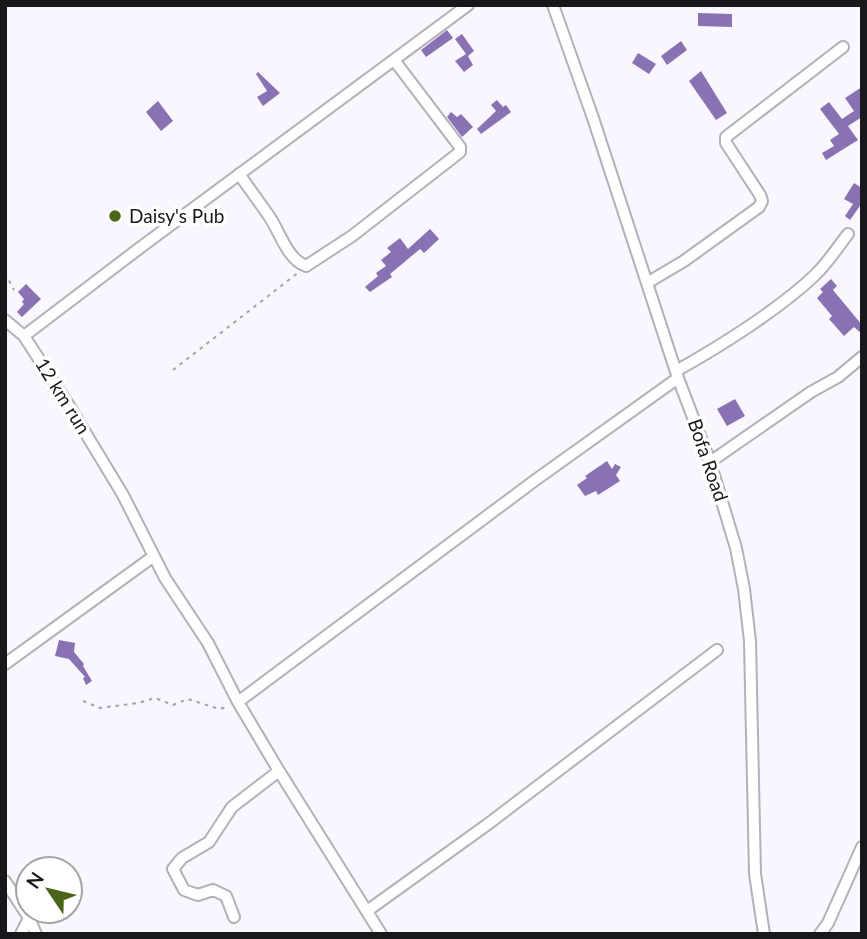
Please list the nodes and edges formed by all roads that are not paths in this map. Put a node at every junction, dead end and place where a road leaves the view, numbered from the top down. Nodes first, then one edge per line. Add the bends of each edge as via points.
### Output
1 (468, 5) edge
2 (553, 5) edge
3 (843, 47) dead end
4 (394, 60) junction
5 (239, 174) junction
6 (848, 234) dead end
7 (647, 283) junction
8 (5, 320) edge
9 (24, 336) junction
10 (862, 357) edge
11 (677, 375) junction
12 (710, 462) junction
13 (154, 556) junction
14 (717, 650) dead end
15 (5, 664) edge
16 (239, 703) junction
17 (279, 771) junction
18 (862, 847) edge
19 (366, 911) junction
20 (234, 917) dead end
21 (381, 934) edge
22 (764, 934) edge
23 (820, 934) edge

1 - 4 street, 12 km run
2 - 7 street, Bofa Road
3 - 7 street via 726,137 760,195 759,207
4 - 5 street, 12 km run
4 - 5 street via 460,152 362,228 306,266 300,264
5 - 9 street, 12 km run
6 - 11 street via 803,285
7 - 11 street, Bofa Road
8 - 9 street
9 - 13 street, 12 km run via 123,495
10 - 12 street
11 - 12 street, Bofa Road
11 - 16 street
12 - 22 street, Bofa Road via 736,548 748,616 755,874
13 - 15 street
13 - 16 street, 12 km run
14 - 19 street
16 - 17 street, 12 km run
17 - 19 street, 12 km run
17 - 20 street via 232,807 209,842 173,869 184,890 198,895 213,890 226,896
18 - 23 street
19 - 21 street, 12 km run

